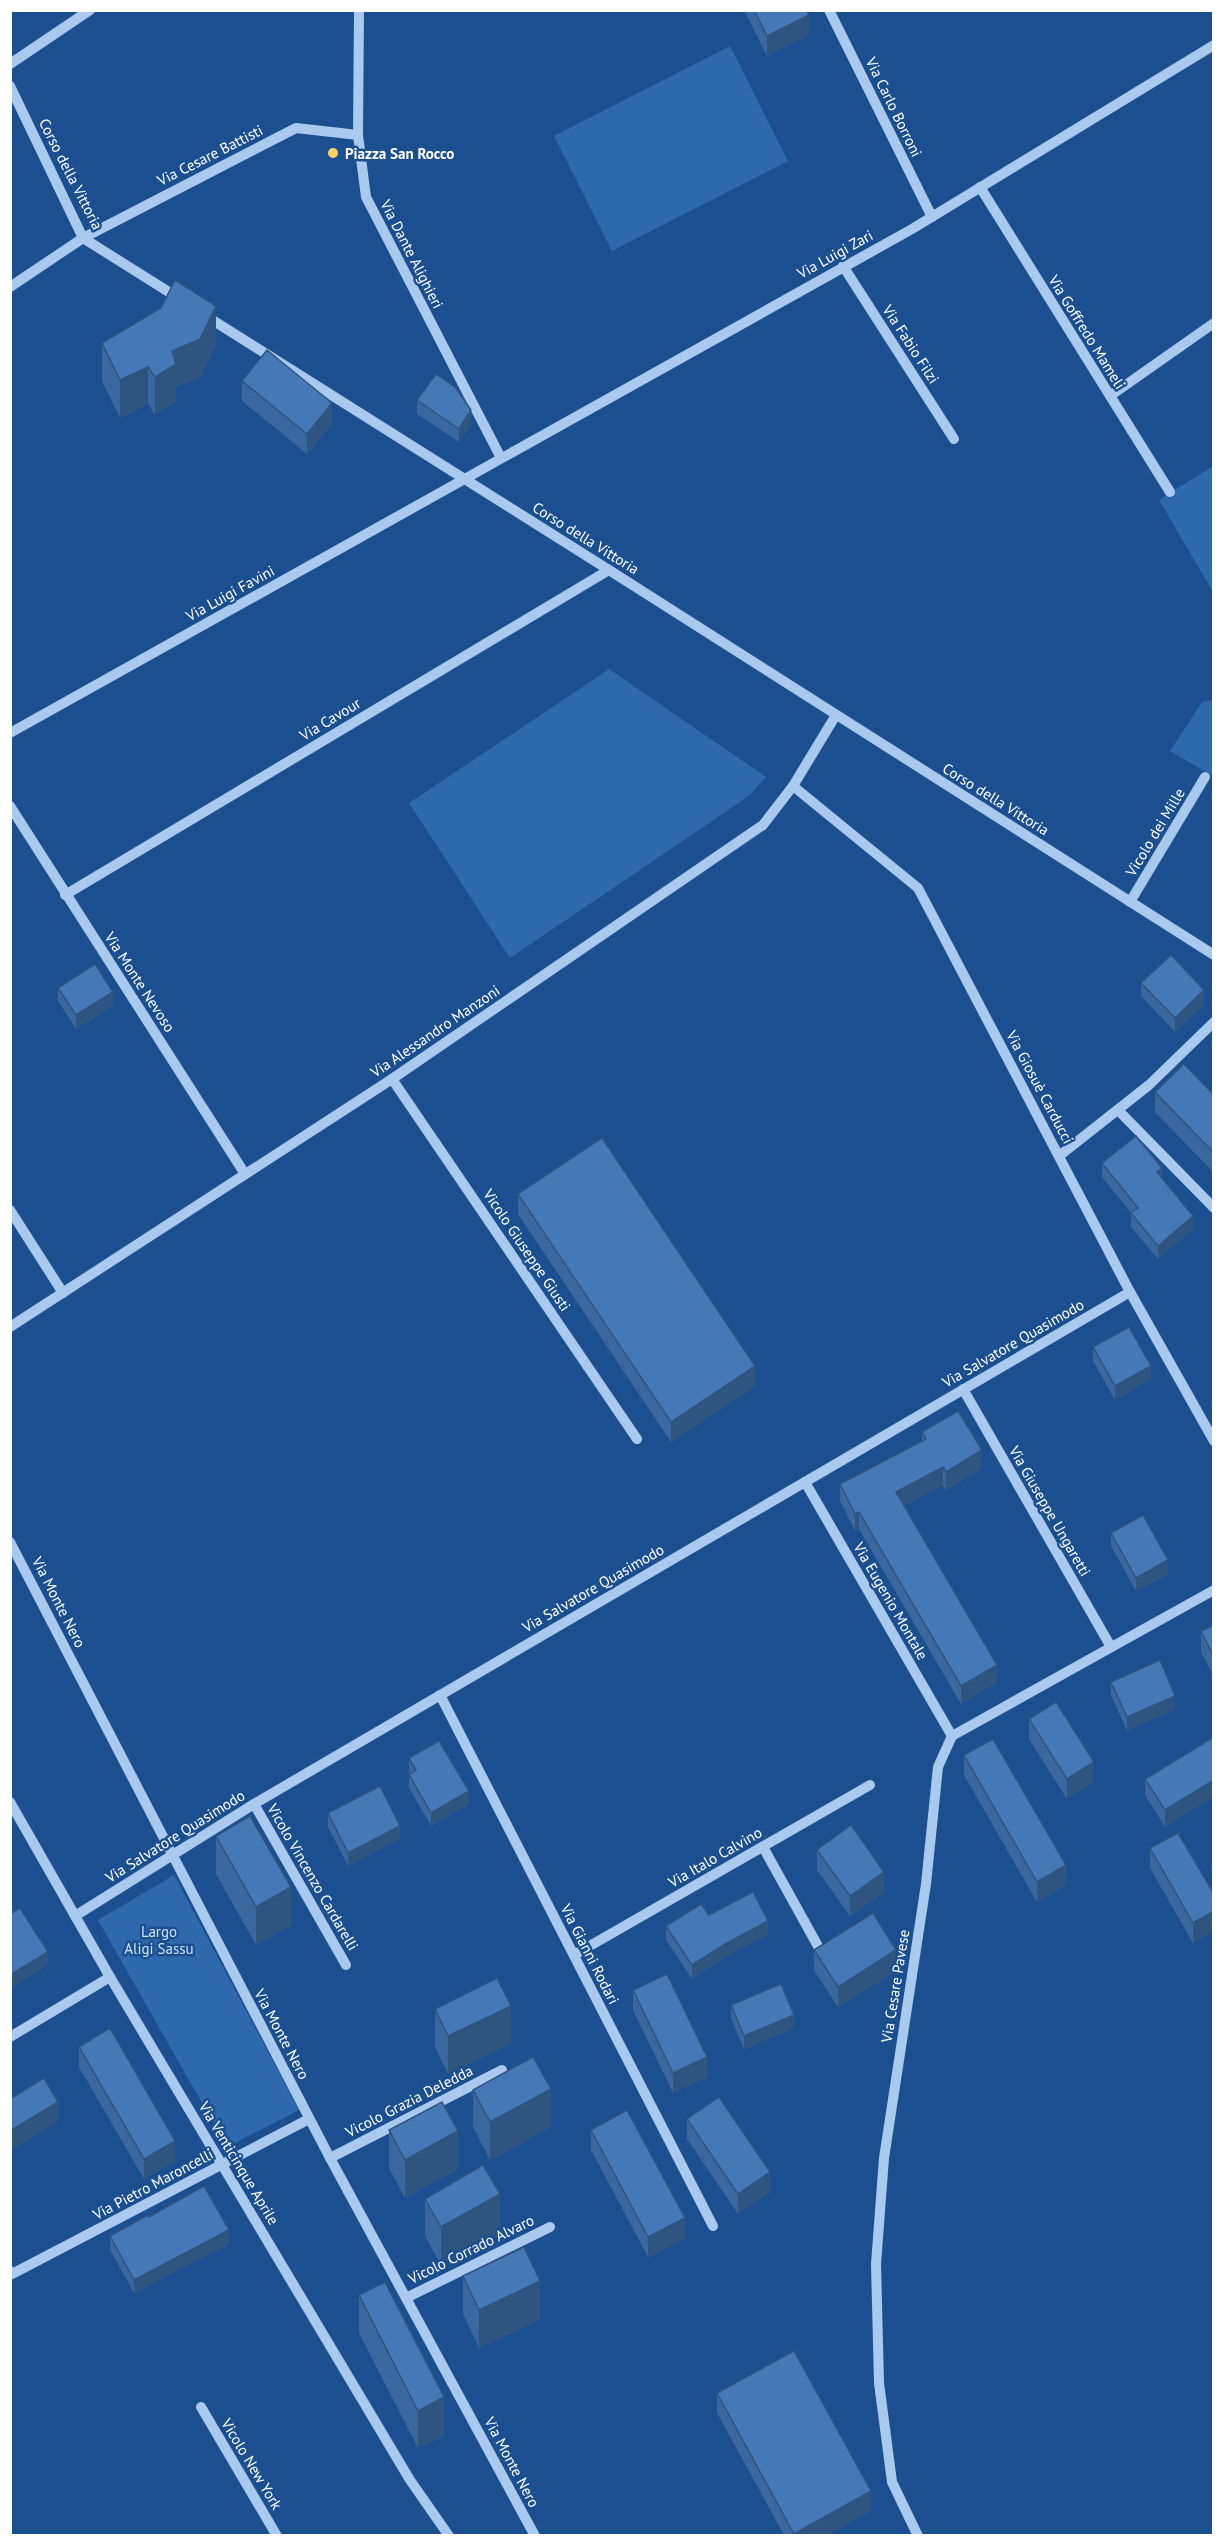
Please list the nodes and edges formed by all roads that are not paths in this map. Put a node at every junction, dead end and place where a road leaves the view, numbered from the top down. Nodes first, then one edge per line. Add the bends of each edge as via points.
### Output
1 (90, 10) edge
2 (359, 10) edge
3 (830, 10) edge
4 (1214, 45) edge
5 (10, 64) edge
6 (10, 86) edge
7 (358, 135) junction
8 (980, 187) junction
9 (932, 218) junction
10 (83, 238) junction
11 (843, 266) junction
12 (10, 287) edge
13 (1214, 323) edge
14 (1110, 396) junction
15 (954, 439) dead end
16 (501, 458) junction
17 (464, 479) junction
18 (1170, 492) dead end
19 (609, 570) junction
20 (836, 715) junction
21 (10, 732) edge
22 (1205, 777) dead end
23 (794, 786) junction
24 (10, 806) edge
25 (65, 894) junction
26 (1130, 902) junction
27 (1214, 955) edge
28 (1214, 1022) edge
29 (392, 1079) junction
30 (1118, 1110) junction
31 (1059, 1156) junction
32 (245, 1174) junction
33 (1214, 1208) edge
34 (10, 1210) edge
35 (1130, 1292) junction
36 (63, 1293) junction
37 (10, 1327) edge
38 (963, 1389) junction
39 (637, 1439) dead end
40 (1214, 1441) edge
41 (805, 1482) junction
42 (10, 1542) edge
43 (1214, 1590) edge
44 (1111, 1647) junction
45 (440, 1695) junction
46 (952, 1736) junction
47 (870, 1785) dead end
48 (10, 1802) edge
49 (254, 1804) junction
50 (763, 1847) junction
51 (172, 1856) junction
52 (75, 1916) junction
53 (819, 1948) edge
54 (574, 1955) junction
55 (346, 1965) dead end
56 (110, 1977) junction
57 (10, 2037) edge
58 (502, 2070) dead end
59 (309, 2119) junction
60 (330, 2158) junction
61 (222, 2165) junction
62 (713, 2226) dead end
63 (550, 2227) dead end
64 (10, 2271) edge
65 (406, 2298) junction
66 (201, 2407) dead end
67 (277, 2535) edge
68 (449, 2535) edge
69 (535, 2535) edge
70 (918, 2535) edge

1 - 5 street
2 - 7 street, Via Dante Alighieri
3 - 9 street, Via Carlo Borroni
4 - 8 street, Via Luigi Zari
6 - 10 street, Corso della Vittoria
7 - 10 street, Via Cesare Battisti via 296,128
7 - 16 street, Via Dante Alighieri via 366,197
8 - 9 street, Via Luigi Zari
8 - 14 street, Via Goffredo Mameli
9 - 11 street, Via Luigi Zari
10 - 12 street, Via Cesare Battisti
10 - 17 street, Corso della Vittoria
11 - 15 street, Via Fabio Filzi
11 - 16 street, Via Luigi Zari
13 - 14 street
14 - 18 street, Via Goffredo Mameli
16 - 17 street, Via Luigi Zari
17 - 19 street, Corso della Vittoria
17 - 21 street, Via Luigi Favini
19 - 20 street, Corso della Vittoria
19 - 25 street, Via Cavour
20 - 23 street, Via Alessandro Manzoni
20 - 26 street, Corso della Vittoria
22 - 26 street, Vicolo dei Mille
23 - 29 street, Via Alessandro Manzoni via 763,825
23 - 31 street, Via Giosuè Carducci via 918,888
24 - 25 street, Via Monte Nevoso
25 - 32 street, Via Monte Nevoso
26 - 27 street, Corso della Vittoria
28 - 30 street
29 - 32 street, Via Alessandro Manzoni
29 - 39 street, Vicolo Giuseppe Giusti
30 - 31 street
30 - 33 street
31 - 35 street, Via Giosuè Carducci
32 - 36 street, Via Alessandro Manzoni
34 - 36 street
35 - 38 street, Via Salvatore Quasimodo
35 - 40 street, Via Giosuè Carducci
36 - 37 street, Via Alessandro Manzoni
38 - 41 street, Via Salvatore Quasimodo
38 - 44 street, Via Giuseppe Ungaretti
41 - 45 street, Via Salvatore Quasimodo
41 - 46 street, Via Eugenio Montale
42 - 51 street, Via Monte Nero
43 - 44 street
44 - 46 street
45 - 49 street, Via Salvatore Quasimodo
45 - 54 street, Via Gianni Rodari
46 - 70 street, Via Cesare Pavese via 938,1767 926,1884 884,2158 876,2264 879,2383 892,2482
47 - 50 street, Via Italo Calvino
48 - 52 street, Via Venticinque Aprile
49 - 51 street, Via Salvatore Quasimodo
49 - 55 street, Vicolo Vincenzo Cardarelli
50 - 53 street
50 - 54 street, Via Italo Calvino
51 - 52 street, Via Salvatore Quasimodo
51 - 59 street, Via Monte Nero
52 - 56 street, Via Venticinque Aprile
54 - 62 street, Via Gianni Rodari
56 - 57 street
56 - 61 street, Via Venticinque Aprile
58 - 60 street, Vicolo Grazia Deledda
59 - 60 street, Via Monte Nero
59 - 61 street, Via Pietro Maroncelli
60 - 65 street, Via Monte Nero
61 - 64 street, Via Pietro Maroncelli via 12,2274
61 - 68 street, Via Venticinque Aprile via 410,2480
63 - 65 street, Vicolo Corrado Alvaro
65 - 69 street, Via Monte Nero
66 - 67 street, Vicolo New York

